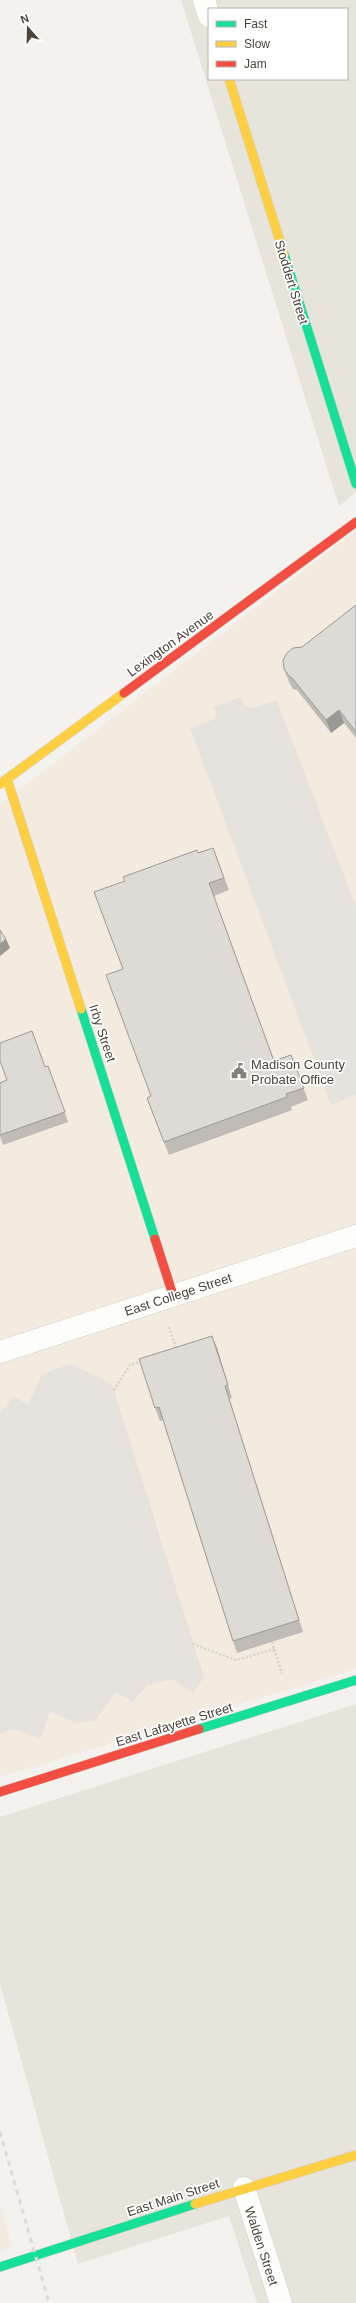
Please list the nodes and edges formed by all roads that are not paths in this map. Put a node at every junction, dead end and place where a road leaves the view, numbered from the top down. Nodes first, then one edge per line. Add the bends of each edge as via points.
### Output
1 (204, 0) edge
2 (208, 13) edge
3 (229, 80) edge
4 (356, 484) edge
5 (356, 522) edge
6 (4, 782) edge
7 (356, 1236) edge
8 (173, 1295) junction
9 (0, 1352) edge
10 (356, 1680) edge
11 (0, 1792) edge
12 (356, 2155) edge
13 (244, 2188) junction
14 (0, 2267) edge
15 (281, 2303) edge

1 - 2 street
3 - 4 street, Stoddert Street
5 - 6 street, Lexington Avenue
6 - 8 street, Irby Street
7 - 8 street, East College Street
8 - 9 street, East College Street
10 - 11 street, East Lafayette Street
12 - 13 street, East Main Street
13 - 14 street, East Main Street
13 - 15 street, Walden Street

